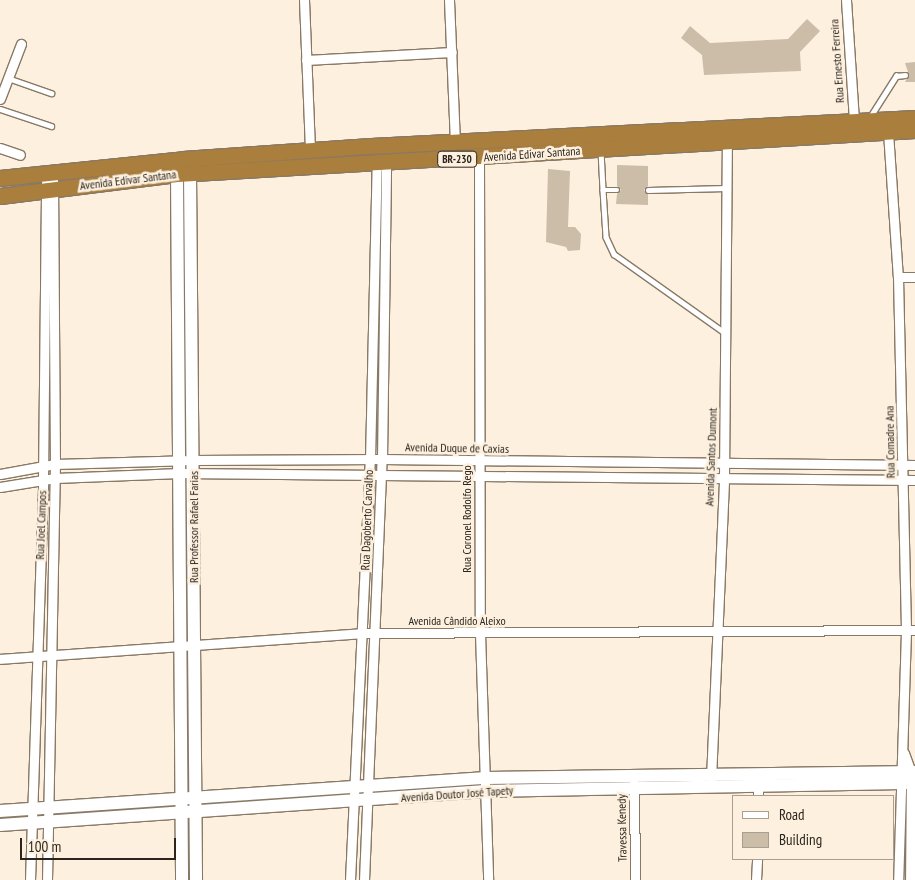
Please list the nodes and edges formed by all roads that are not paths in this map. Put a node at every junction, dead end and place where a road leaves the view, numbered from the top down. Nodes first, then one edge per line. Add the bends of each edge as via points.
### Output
1 (304, 0) edge
2 (449, 0) edge
3 (846, 0) edge
4 (21, 44) dead end
5 (452, 52) junction
6 (306, 60) junction
7 (905, 75) dead end
8 (8, 78) junction
9 (51, 93) dead end
10 (0, 99) edge
11 (0, 109) edge
12 (915, 118) edge
13 (861, 120) junction
14 (51, 126) dead end
15 (835, 129) junction
16 (915, 130) edge
17 (888, 132) junction
18 (727, 136) junction
19 (548, 137) junction
20 (455, 142) junction
21 (0, 148) edge
22 (601, 150) junction
23 (310, 151) junction
24 (551, 152) junction
25 (20, 155) dead end
26 (479, 158) junction
27 (382, 162) junction
28 (50, 172) junction
29 (183, 174) junction
30 (0, 178) edge
31 (729, 188) junction
32 (50, 190) junction
33 (602, 190) junction
34 (617, 190) dead end
35 (648, 190) dead end
36 (0, 196) edge
37 (898, 277) junction
38 (915, 277) edge
39 (726, 334) junction
40 (382, 459) junction
41 (370, 460) junction
42 (479, 460) junction
43 (56, 464) junction
44 (724, 465) junction
45 (903, 465) junction
46 (915, 465) edge
47 (43, 466) junction
48 (179, 467) junction
49 (194, 467) junction
50 (382, 473) junction
51 (480, 473) junction
52 (0, 474) edge
53 (369, 474) junction
54 (724, 477) junction
55 (55, 478) junction
56 (43, 480) junction
57 (903, 480) junction
58 (915, 480) edge
59 (0, 487) edge
60 (717, 629) junction
61 (910, 630) edge
62 (363, 633) junction
63 (480, 633) junction
64 (375, 634) junction
65 (188, 645) junction
66 (50, 655) junction
67 (37, 656) junction
68 (0, 659) edge
69 (758, 775) junction
70 (909, 778) edge
71 (711, 780) junction
72 (634, 782) junction
73 (486, 784) junction
74 (370, 787) junction
75 (356, 788) junction
76 (758, 792) edge
77 (182, 798) junction
78 (196, 798) junction
79 (369, 801) junction
80 (355, 802) junction
81 (48, 806) junction
82 (32, 808) junction
83 (0, 811) edge
84 (183, 813) junction
85 (196, 813) junction
86 (49, 821) junction
87 (31, 822) junction
88 (0, 825) edge
89 (757, 860) edge
90 (30, 880) edge
91 (47, 880) edge
92 (182, 880) edge
93 (196, 880) edge
94 (350, 880) edge
95 (364, 880) edge
96 (488, 880) edge
97 (635, 880) edge
98 (756, 880) edge
99 (898, 880) edge
100 (910, 880) edge

1 - 6 street
2 - 5 street
3 - 13 street, Rua Ernesto Ferreira
4 - 8 street
5 - 6 street
5 - 20 street
6 - 23 street
7 - 13 lane via 896,76
8 - 9 lane
8 - 10 street
11 - 14 lane
12 - 13 highway, Avenida Edivar Santana / BR-230
13 - 15 highway, Avenida Edivar Santana / BR-230
15 - 17 highway, Avenida Edivar Santana / BR-230
15 - 18 highway, Avenida Edivar Santana / BR-230
16 - 17 highway, Avenida Edivar Santana / BR-230
17 - 37 street, Rua Comadre Ana
18 - 19 highway, Avenida Edivar Santana / BR-230
18 - 22 highway, Avenida Edivar Santana / BR-230
18 - 31 street, Avenida Santos Dumont
19 - 20 highway, Avenida Edivar Santana / BR-230
19 - 24 highway
20 - 23 highway, Avenida Edivar Santana / BR-230
21 - 25 street
22 - 24 highway, Avenida Edivar Santana / BR-230
22 - 33 lane
23 - 28 highway, Avenida Edivar Santana / BR-230
24 - 26 highway, Avenida Edivar Santana / BR-230
26 - 27 highway, Avenida Edivar Santana / BR-230
26 - 42 street, Rua Coronel Rodolfo Rego
27 - 29 highway, Avenida Edivar Santana / BR-230
27 - 40 street, Rua Dagoberto Carvalho
27 - 41 street, Rua Dagoberto Carvalho
28 - 30 highway, Avenida Edivar Santana / BR-230
28 - 32 street, Rua Joel Campos
29 - 32 highway, Avenida Edivar Santana / BR-230
29 - 48 street, Rua Professor Rafael Farias
29 - 49 street, Rua Professor Rafael Farias
31 - 35 lane
31 - 39 street, Avenida Santos Dumont
32 - 36 highway, Avenida Edivar Santana / BR-230
32 - 43 street, Rua Joel Campos
32 - 47 street, Rua Joel Campos
33 - 34 lane
33 - 39 lane via 606,237 614,254
37 - 38 street
37 - 45 street, Rua Comadre Ana
39 - 44 street, Avenida Santos Dumont
40 - 41 street, Avenida Duque de Caxias
40 - 42 street, Avenida Duque de Caxias
40 - 50 street, Rua Dagoberto Carvalho
41 - 49 street, Avenida Duque de Caxias
41 - 53 street, Rua Dagoberto Carvalho
42 - 44 street, Avenida Duque de Caxias
42 - 51 street, Rua Coronel Rodolfo Rego
43 - 47 street, Avenida Duque de Caxias
43 - 48 street, Avenida Duque de Caxias
43 - 55 street, Rua Joel Campos
44 - 45 street, Avenida Duque de Caxias
44 - 54 street, Avenida Santos Dumont
45 - 46 street, Avenida Duque de Caxias
45 - 57 street, Rua Comadre Ana
47 - 52 street, Avenida Duque de Caxias
47 - 56 street, Rua Joel Campos
48 - 49 street, Avenida Duque de Caxias
48 - 55 street, Avenida Duque de Caxias
48 - 65 street, Rua Professor Rafael Farias
49 - 53 street, Avenida Duque de Caxias
49 - 65 street, Rua Professor Rafael Farias
50 - 51 street, Avenida Duque de Caxias
50 - 53 street, Avenida Duque de Caxias
50 - 64 street, Rua Dagoberto Carvalho
51 - 54 street, Avenida Duque de Caxias
51 - 63 street, Rua Coronel Rodolfo Rego
53 - 62 street, Rua Dagoberto Carvalho
54 - 57 street, Avenida Duque de Caxias
54 - 60 street, Avenida Santos Dumont
55 - 56 street, Avenida Duque de Caxias
55 - 66 street, Rua Joel Campos
56 - 59 street, Avenida Duque de Caxias
56 - 67 street, Rua Joel Campos
57 - 58 street, Avenida Duque de Caxias
57 - 61 street, Rua Comadre Ana
60 - 61 street, Avenida Cândido Aleixo
60 - 63 street, Avenida Cândido Aleixo
60 - 71 street, Avenida Santos Dumont
61 - 70 street, Rua Comadre Ana via 904,752
62 - 64 street, Avenida Cândido Aleixo
62 - 65 street, Avenida Cândido Aleixo
62 - 75 street, Rua Dagoberto Carvalho
63 - 64 street, Avenida Cândido Aleixo
63 - 73 street, Rua Coronel Rodolfo Rego
64 - 74 street, Rua Dagoberto Carvalho
65 - 66 street, Avenida Cândido Aleixo
65 - 77 street, Rua Professor Rafael Farias
65 - 78 street, Rua Professor Rafael Farias
66 - 67 street, Avenida Cândido Aleixo
66 - 81 street, Rua Joel Campos
67 - 68 street, Avenida Cândido Aleixo
67 - 82 street, Rua Joel Campos
69 - 70 street, Avenida Doutor José Tapety
69 - 71 street, Avenida Doutor José Tapety
69 - 76 street
70 - 76 street, Avenida Doutor José Tapety
70 - 99 street, Rua Comadre Ana
70 - 100 street, Rua Comadre Ana
71 - 72 street, Avenida Doutor José Tapety
71 - 76 street, Avenida Doutor José Tapety
72 - 73 street, Avenida Doutor José Tapety
72 - 97 street, Travessa Kenedy
73 - 74 street, Avenida Doutor José Tapety
73 - 79 street, Avenida Doutor José Tapety
73 - 96 street, Rua Coronel Rodolfo Rego
74 - 75 street, Avenida Doutor José Tapety
74 - 79 street, Rua Dagoberto Carvalho
75 - 78 street, Avenida Doutor José Tapety
75 - 80 street, Rua Dagoberto Carvalho
77 - 78 street, Avenida Doutor José Tapety
77 - 81 street, Avenida Doutor José Tapety
77 - 84 street, Rua Professor Rafael Farias
78 - 85 street, Rua Professor Rafael Farias
79 - 80 street, Avenida Doutor José Tapety
79 - 95 street, Rua Dagoberto Carvalho
80 - 85 street, Avenida Doutor José Tapety
80 - 94 street, Rua Dagoberto Carvalho
81 - 82 street, Avenida Doutor José Tapety
81 - 86 street, Rua Joel Campos
82 - 83 street, Avenida Doutor José Tapety
82 - 87 street, Rua Joel Campos
84 - 85 street, Avenida Doutor José Tapety
84 - 86 street, Avenida Doutor José Tapety
84 - 92 street, Rua Professor Rafael Farias
85 - 93 street, Rua Professor Rafael Farias
86 - 87 street, Avenida Doutor José Tapety
86 - 91 street, Rua Joel Campos
87 - 88 street, Avenida Doutor José Tapety
87 - 90 street, Rua Joel Campos
89 - 98 street

